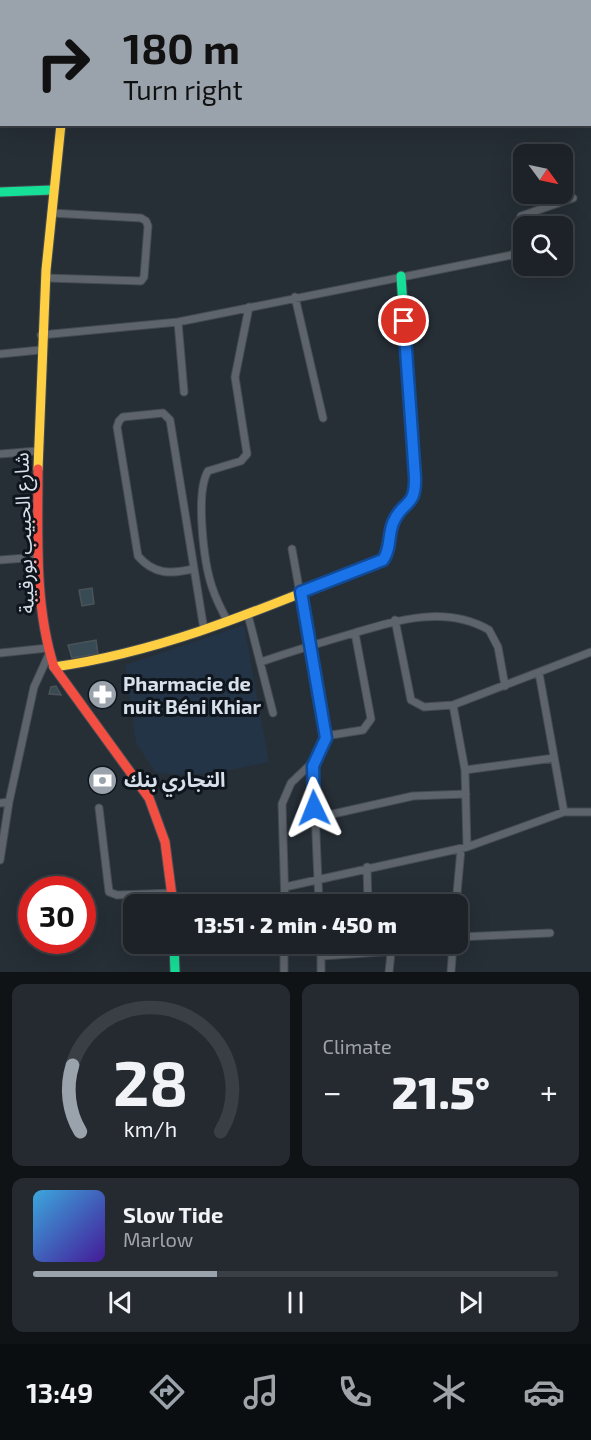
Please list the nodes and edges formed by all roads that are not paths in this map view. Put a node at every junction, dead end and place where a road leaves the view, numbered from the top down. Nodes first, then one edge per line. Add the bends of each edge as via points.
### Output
1 (61, 126) edge
2 (52, 190) junction
3 (0, 192) edge
4 (556, 204) edge
5 (51, 213) junction
6 (401, 276) junction
7 (46, 278) junction
8 (295, 297) junction
9 (249, 307) junction
10 (178, 322) junction
11 (41, 335) junction
12 (40, 350) junction
13 (0, 354) edge
14 (183, 392) dead end
15 (323, 418) dead end
16 (37, 451) junction
17 (0, 454) edge
18 (292, 549) dead end
19 (39, 557) junction
20 (0, 560) edge
21 (193, 569) junction
22 (301, 592) junction
23 (248, 615) junction
24 (395, 620) junction
25 (228, 622) junction
26 (204, 630) junction
27 (355, 633) junction
28 (309, 646) junction
29 (49, 651) junction
30 (591, 652) edge
31 (0, 653) edge
32 (261, 662) junction
33 (54, 667) junction
34 (539, 673) junction
35 (505, 686) junction
36 (453, 705) junction
37 (273, 713) dead end
38 (325, 736) junction
39 (554, 758) junction
40 (314, 761) junction
41 (465, 770) junction
42 (466, 794) junction
43 (9, 802) junction
44 (0, 803) edge
45 (99, 808) dead end
46 (564, 812) junction
47 (591, 812) edge
48 (315, 819) junction
49 (464, 848) junction
50 (0, 860) edge
51 (367, 867) junction
52 (318, 880) junction
53 (285, 887) junction
54 (173, 893) joint
55 (285, 894) edge
56 (319, 894) edge
57 (368, 894) edge
58 (457, 894) edge
59 (550, 933) dead end
60 (468, 937) edge
61 (174, 954) edge
62 (284, 954) edge
63 (369, 954) edge
64 (391, 954) edge
65 (452, 954) edge
66 (322, 956) joint
67 (175, 972) edge
68 (284, 972) edge
69 (321, 972) edge
70 (389, 972) edge
71 (451, 972) edge

1 - 2 main road, شارع الحبيب بورقيبة
2 - 3 main road
2 - 5 main road, شارع الحبيب بورقيبة
4 - 6 street via 521,216 514,254
5 - 7 main road, شارع الحبيب بورقيبة
5 - 7 street via 141,218 148,226 141,280
6 - 8 street
6 - 22 main road via 415,477 413,498 394,519 383,560
7 - 11 main road, شارع الحبيب بورقيبة
8 - 9 street
8 - 15 street
9 - 10 street
9 - 25 street via 235,377 247,454 241,461 208,471 203,484 202,518 210,579
10 - 11 street
10 - 14 street
11 - 12 main road, شارع الحبيب بورقيبة
12 - 13 street
12 - 16 main road, شارع الحبيب بورقيبة
16 - 17 street
16 - 19 main road, شارع الحبيب بورقيبة
18 - 22 street
19 - 20 street
19 - 29 main road, شارع الحبيب بورقيبة
21 - 21 street via 168,417 164,413 123,417 117,427 135,552 147,565 162,572
21 - 26 street
22 - 23 main road
22 - 28 street
23 - 25 main road
23 - 32 street
24 - 27 street
24 - 35 street via 444,617 489,630 498,647
24 - 36 street via 411,700 424,707
25 - 26 main road
26 - 33 main road via 134,653
27 - 28 street
27 - 38 street via 371,719 363,730
28 - 32 street
28 - 38 street
29 - 31 street
29 - 33 main road, شارع الحبيب بورقيبة
29 - 43 street via 33,687
30 - 34 street
32 - 37 street
33 - 54 main road, شارع الحبيب بورقيبة via 153,804 165,838
34 - 35 street
34 - 39 street
35 - 36 street
36 - 41 street
38 - 40 street via 326,742
39 - 41 street
39 - 46 street
40 - 48 street
40 - 53 street via 291,783 282,804
41 - 42 street
42 - 48 street via 413,796
42 - 49 street
43 - 44 street
43 - 50 street
45 - 54 street via 109,892
46 - 47 street
46 - 49 street
48 - 52 street
49 - 51 street
49 - 58 street
51 - 52 street
51 - 57 street
52 - 53 street
52 - 56 street
53 - 55 street
59 - 60 street
61 - 67 main road
62 - 68 street
63 - 66 street
64 - 70 street
65 - 71 street
66 - 69 street

